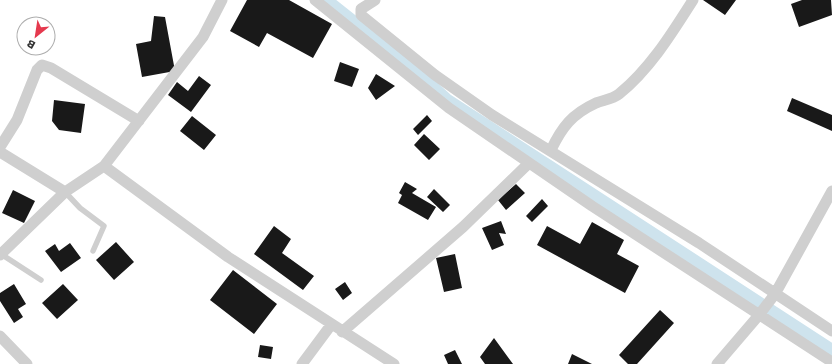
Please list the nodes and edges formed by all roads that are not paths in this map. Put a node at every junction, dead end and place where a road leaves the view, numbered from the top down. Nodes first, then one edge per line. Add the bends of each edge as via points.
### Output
1 (222, 0) edge
2 (315, 0) edge
3 (375, 0) edge
4 (693, 0) edge
5 (139, 121) junction
6 (0, 147) edge
7 (551, 150) junction
8 (0, 152) edge
9 (529, 163) junction
10 (104, 166) junction
11 (832, 191) edge
12 (65, 192) junction
13 (94, 251) dead end
14 (0, 254) edge
15 (41, 280) dead end
16 (775, 294) junction
17 (759, 315) junction
18 (331, 325) junction
19 (832, 330) edge
20 (342, 332) junction
21 (0, 336) edge
22 (22, 361) edge
23 (832, 362) edge
24 (302, 364) edge
25 (394, 364) edge
26 (717, 364) edge

1 - 5 street via 203,37
2 - 9 street via 449,108
3 - 7 street via 361,9 361,15 375,28 492,115
4 - 7 street via 669,39 631,83 618,95 579,112 560,131
5 - 6 street via 69,78 42,65 37,70 17,120
5 - 10 street
7 - 16 street
8 - 12 street
9 - 17 street
9 - 20 street via 463,227
10 - 12 street
10 - 18 street via 228,257
11 - 16 street
12 - 13 lane via 80,208 104,226
12 - 14 street
14 - 15 lane
16 - 17 street
16 - 19 street
17 - 23 street
17 - 26 street
18 - 20 street
18 - 24 street
20 - 25 street
21 - 22 street

